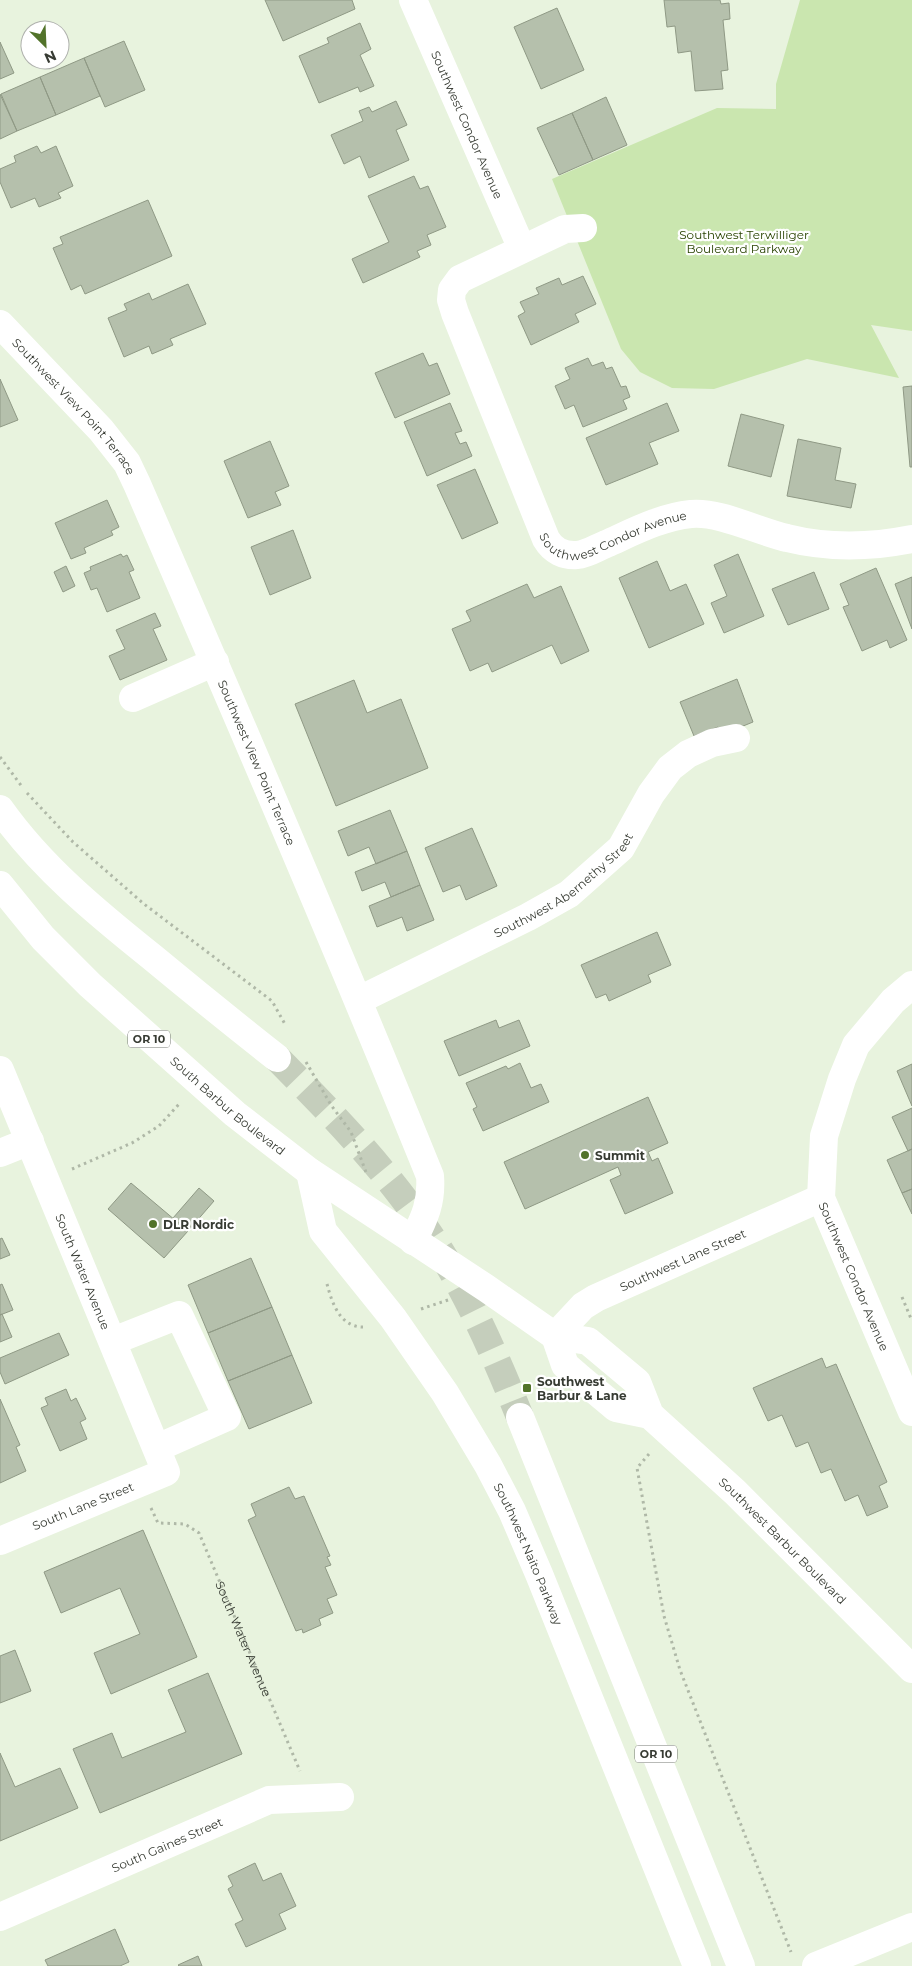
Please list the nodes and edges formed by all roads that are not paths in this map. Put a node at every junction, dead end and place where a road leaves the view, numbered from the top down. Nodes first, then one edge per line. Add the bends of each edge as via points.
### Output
1 (413, 0) edge
2 (583, 228) dead end
3 (522, 249) junction
4 (0, 324) edge
5 (912, 539) edge
6 (215, 662) junction
7 (133, 698) dead end
8 (736, 738) dead end
9 (0, 809) edge
10 (1, 890) edge
11 (912, 985) edge
12 (359, 1000) junction
13 (277, 1058) tunnel mouth
14 (0, 1070) edge
15 (30, 1141) junction
16 (0, 1153) edge
17 (310, 1172) junction
18 (820, 1198) junction
19 (413, 1241) junction
20 (556, 1336) junction
21 (113, 1342) junction
22 (912, 1412) edge
23 (520, 1417) tunnel mouth
24 (162, 1460) junction
25 (0, 1541) edge
26 (912, 1669) edge
27 (340, 1797) dead end
28 (0, 1917) edge
29 (912, 1926) edge
30 (804, 1960) edge
31 (697, 1966) edge
32 (741, 1966) edge

1 - 3 street, Southwest Condor Avenue
2 - 3 street via 565,229
3 - 5 street, Southwest Condor Avenue via 460,279 452,290 451,300 551,548 569,555 587,554 658,521 694,514 810,543 875,544
4 - 6 street, Southwest View Point Terrace via 128,463
6 - 7 street
6 - 12 street, Southwest View Point Terrace
8 - 12 street, Southwest Abernethy Street via 712,743 688,754 670,768 651,794 621,848 570,894
9 - 13 street via 74,892
10 - 17 street, South Barbur Boulevard / OR 10 via 90,985 235,1114
11 - 18 street, Southwest Condor Avenue via 893,1001 856,1045 824,1136
12 - 19 street, Southwest View Point Terrace via 430,1176 428,1208
14 - 15 street, South Water Avenue
15 - 16 street
15 - 21 street, South Water Avenue
17 - 19 street, South Barbur Boulevard
17 - 31 street, Southwest Naito Parkway / OR 10 via 323,1231 428,1367 488,1465 528,1547
18 - 20 street, Southwest Lane Street via 596,1298 583,1306
18 - 22 street, Southwest Condor Avenue
19 - 20 street, South Barbur Boulevard
20 - 26 street, Southwest Barbur Boulevard via 565,1366 616,1408 659,1423 735,1492
21 - 24 street, South Water Avenue
21 - 24 street, South Lane Street via 179,1315 227,1417
23 - 32 street, OR 10
24 - 25 street, South Lane Street via 141,1482
27 - 28 street, South Gaines Street via 269,1800
29 - 30 street

